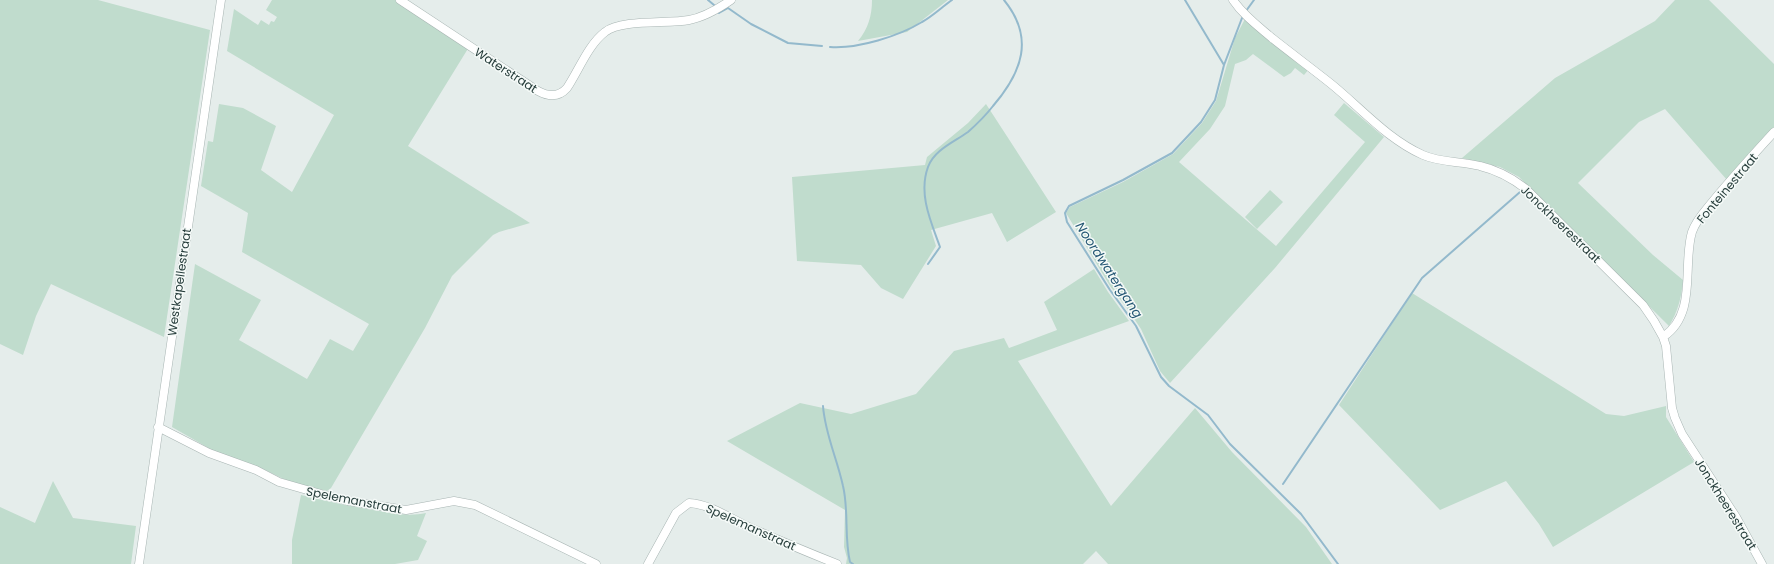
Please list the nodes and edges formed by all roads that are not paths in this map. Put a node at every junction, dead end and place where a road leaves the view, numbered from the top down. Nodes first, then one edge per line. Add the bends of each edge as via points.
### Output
1 (221, 0) edge
2 (400, 0) edge
3 (731, 0) edge
4 (1233, 0) edge
5 (1774, 132) edge
6 (1664, 337) junction
7 (158, 427) junction
8 (139, 564) edge
9 (596, 564) edge
10 (648, 564) edge
11 (837, 564) edge
12 (1762, 564) edge

1 - 7 street, Westkapellestraat
2 - 3 street, Waterstraat via 538,91 553,96 567,88 594,44 607,30 625,25 690,20
4 - 6 street, Jonckheerestraat via 1243,13 1404,145 1426,156 1497,171 1520,184 1643,305
5 - 6 street, Fonteinestraat via 1697,221 1692,232 1681,316 1676,327
6 - 12 street, Jonckheerestraat via 1675,418 1682,434 1736,517
7 - 8 street, Westkapellestraat
7 - 9 street, Spelemanstraat via 209,453 256,470 279,482 348,501 406,510 454,501 475,505
10 - 11 street, Spelemanstraat via 676,513 689,503 696,503

